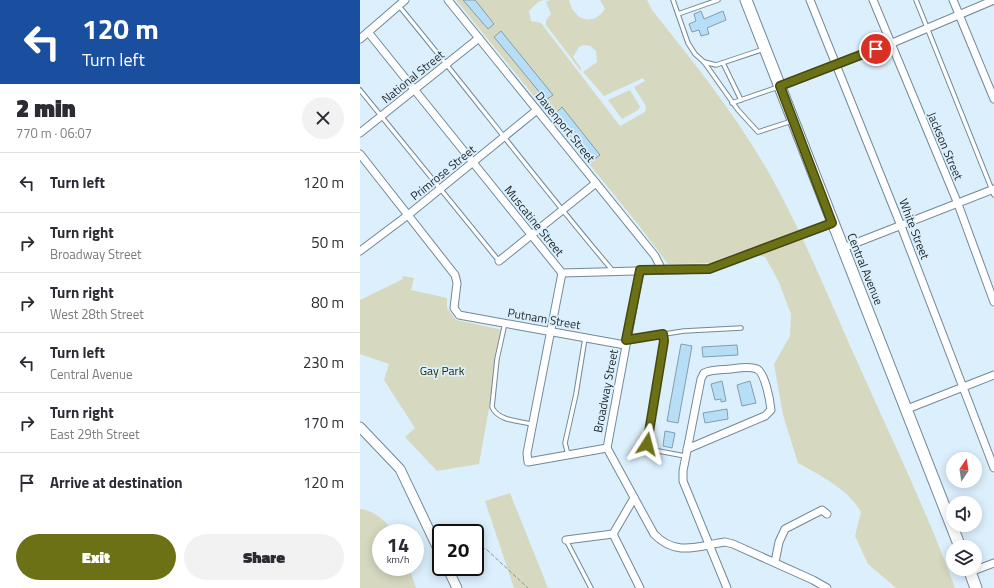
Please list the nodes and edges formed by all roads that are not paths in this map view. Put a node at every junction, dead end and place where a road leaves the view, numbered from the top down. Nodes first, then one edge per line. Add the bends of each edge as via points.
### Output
1 (405, 0) edge
2 (448, 0) edge
3 (673, 0) edge
4 (718, 0) edge
5 (746, 0) edge
6 (810, 0) edge
7 (873, 0) edge
8 (916, 0) edge
9 (953, 0) edge
10 (993, 2) edge
11 (399, 6) junction
12 (678, 14) junction
13 (959, 15) junction
14 (927, 28) junction
15 (368, 32) junction
16 (479, 38) junction
17 (360, 39) edge
18 (890, 44) junction
19 (765, 48) junction
20 (704, 62) junction
21 (722, 63) junction
22 (447, 64) junction
23 (836, 64) junction
24 (780, 86) junction
25 (414, 89) junction
26 (360, 90) edge
27 (994, 99) edge
28 (741, 100) junction
29 (732, 103) junction
30 (537, 110) junction
31 (382, 116) junction
32 (793, 120) junction
33 (360, 133) edge
34 (506, 137) junction
35 (360, 154) edge
36 (474, 162) junction
37 (596, 183) junction
38 (441, 188) junction
39 (993, 191) edge
40 (958, 204) junction
41 (563, 211) junction
42 (408, 215) junction
43 (832, 223) junction
44 (901, 226) junction
45 (531, 237) junction
46 (843, 248) junction
47 (360, 251) edge
48 (499, 261) joint
49 (613, 270) junction
50 (640, 270) junction
51 (662, 270) junction
52 (562, 273) junction
53 (994, 302) edge
54 (505, 323) junction
55 (740, 328) dead end
56 (550, 332) junction
57 (663, 334) junction
58 (585, 338) junction
59 (626, 343) junction
60 (994, 376) edge
61 (963, 388) junction
62 (907, 409) junction
63 (532, 424) junction
64 (360, 427) edge
65 (607, 448) junction
66 (687, 449) junction
67 (568, 456) junction
68 (685, 456) junction
69 (994, 468) edge
70 (634, 498) junction
71 (827, 514) dead end
72 (613, 534) junction
73 (432, 536) edge
74 (566, 540) joint
75 (957, 540) edge
76 (710, 545) junction
77 (775, 562) junction
78 (994, 563) edge
79 (982, 566) edge
80 (451, 576) edge
81 (972, 576) edge
82 (457, 588) edge
83 (591, 588) edge
84 (640, 588) edge
85 (727, 588) edge
86 (827, 588) edge
87 (976, 588) edge

1 - 11 street
2 - 16 street, Davenport Street
3 - 12 lane
4 - 12 lane
5 - 19 main road, Central Avenue
6 - 23 street, White Street
7 - 18 street, Jackson Street
8 - 14 lane
9 - 13 street
10 - 13 street
11 - 15 street
11 - 22 lane
12 - 20 lane via 688,43
13 - 14 street
13 - 27 street
14 - 18 street
14 - 39 lane
15 - 17 street
15 - 25 street, Muscatine Street
16 - 22 street, National Street
16 - 30 street, Davenport Street
18 - 23 street
18 - 40 street, Jackson Street
19 - 21 lane
19 - 24 main road, Central Avenue
20 - 21 lane via 716,65
20 - 29 lane
21 - 28 lane
22 - 25 street, National Street
22 - 34 lane
23 - 24 street
23 - 44 street, White Street
24 - 28 lane
24 - 32 main road, Central Avenue
25 - 31 street, National Street
25 - 36 street, Muscatine Street
26 - 31 lane
28 - 29 lane
29 - 32 lane via 758,132
30 - 34 street, Primrose Street
30 - 37 street, Davenport Street
31 - 33 street, National Street
31 - 38 lane
32 - 43 main road, Central Avenue
34 - 36 street, Primrose Street
34 - 41 lane
35 - 42 street
36 - 38 street, Primrose Street
36 - 45 street, Muscatine Street
37 - 41 street
37 - 51 street, Davenport Street via 655,256
38 - 42 street, Primrose Street
38 - 48 lane
39 - 40 street
40 - 44 street
40 - 53 street, Jackson Street
41 - 45 street
41 - 49 lane
42 - 47 street, Primrose Street
42 - 54 street, Putnam Street via 455,275 457,283 454,308 459,315
43 - 46 main road, Central Avenue
43 - 51 street via 709,269
44 - 46 street
44 - 61 street, White Street
45 - 48 street
45 - 52 street, Muscatine Street
46 - 62 main road, Central Avenue
49 - 50 street
49 - 52 street
50 - 51 street
50 - 59 street, Broadway Street
52 - 56 street, Muscatine Street
54 - 56 street, Putnam Street
54 - 63 lane via 497,359 492,407 495,413 502,417
55 - 57 lane
56 - 58 street, Putnam Street
56 - 63 street, Muscatine Street
57 - 59 lane
57 - 68 lane via 647,444 653,450
58 - 59 street, Putnam Street
58 - 67 lane via 565,443
59 - 65 street, Broadway Street
60 - 61 street
61 - 62 street
61 - 69 street, White Street
62 - 75 main road, Central Avenue
63 - 67 street, Muscatine Street via 528,462
64 - 73 street via 400,469
65 - 67 street
65 - 70 street, Broadway Street
66 - 66 street via 766,416 770,410 762,374 757,369 710,370 704,373
66 - 68 street
68 - 76 street via 683,481
70 - 72 street
70 - 76 street, Broadway Street via 654,534 661,541 678,549
71 - 77 street via 822,510 785,529
72 - 74 street
72 - 84 street
74 - 83 lane
76 - 77 street, Broadway Street via 725,542 733,544
76 - 85 street
77 - 86 street, Broadway Street
78 - 79 street
80 - 82 street
81 - 87 main road

